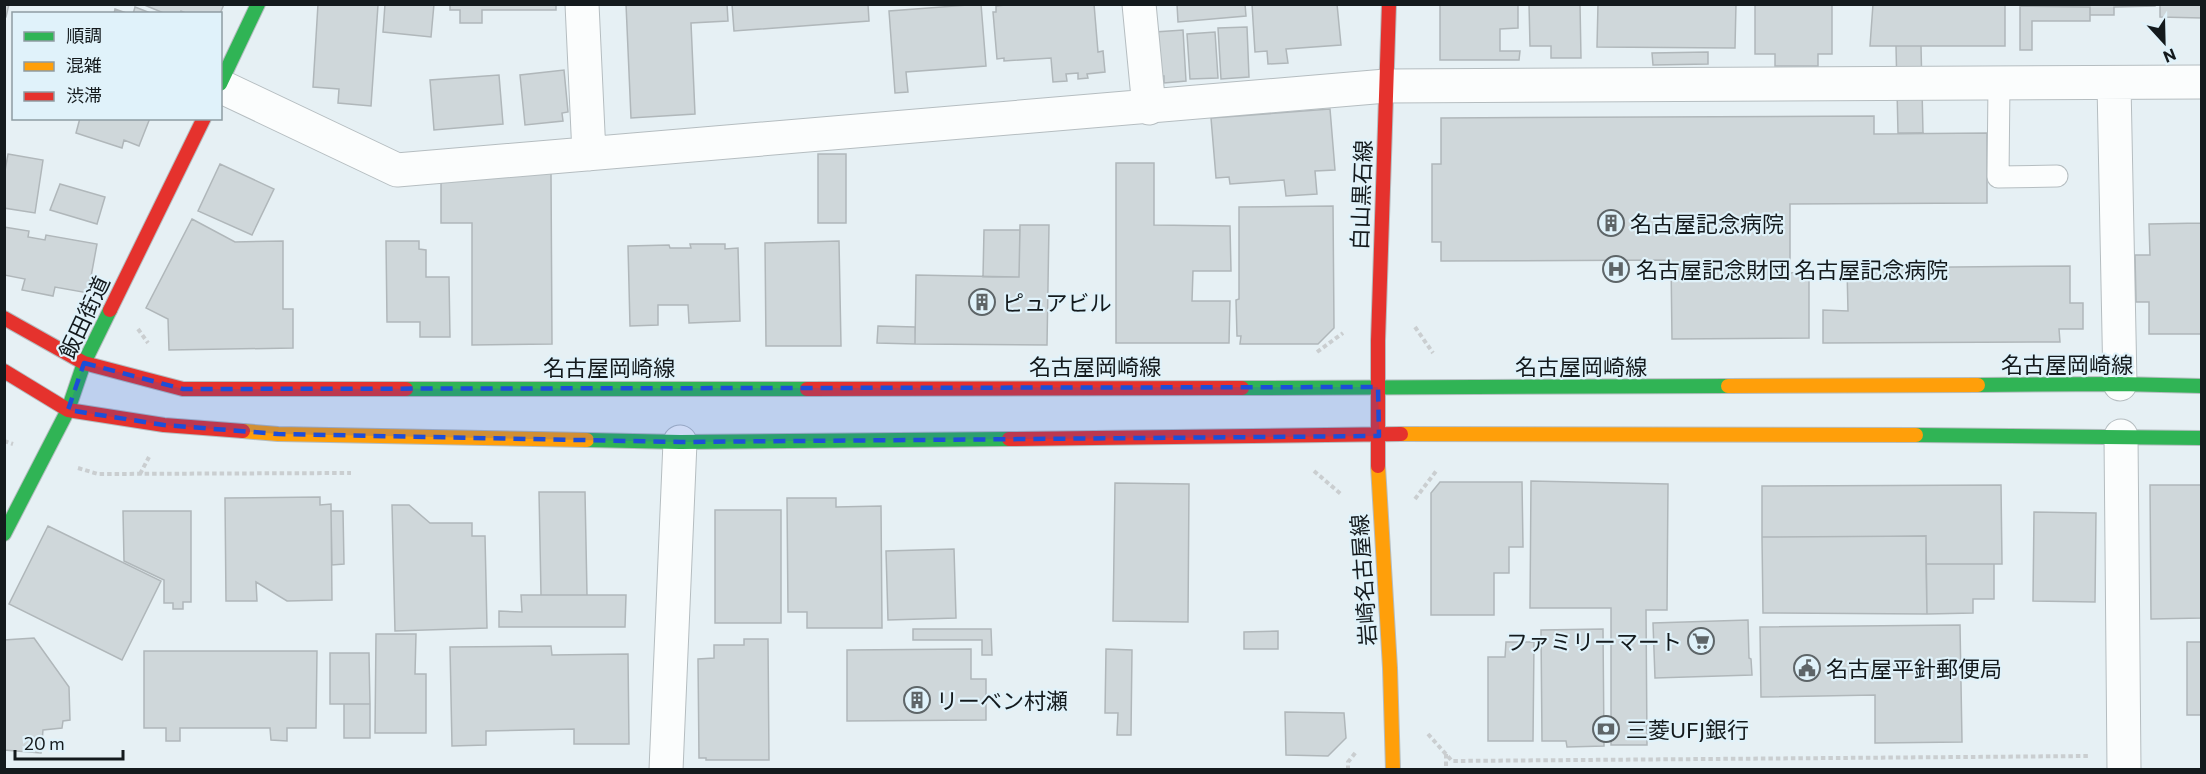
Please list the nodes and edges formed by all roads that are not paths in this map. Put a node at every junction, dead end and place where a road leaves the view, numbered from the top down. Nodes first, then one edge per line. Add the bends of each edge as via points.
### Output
1 (258, 4) edge
2 (582, 4) edge
3 (1139, 4) edge
4 (1389, 4) edge
5 (222, 81) edge
6 (2202, 82) edge
7 (1999, 84) junction
8 (2114, 84) junction
9 (222, 86) edge
10 (1386, 86) junction
11 (1149, 108) junction
12 (203, 120) edge
13 (589, 154) junction
14 (2057, 176) dead end
15 (4, 318) edge
16 (84, 363) junction
17 (4, 371) edge
18 (2120, 384) junction
19 (2202, 386) edge
20 (1378, 387) junction
21 (68, 410) junction
22 (1379, 436) junction
23 (2121, 436) junction
24 (2202, 438) edge
25 (680, 442) junction
26 (4, 534) edge
27 (2112, 763) edge
28 (666, 770) edge
29 (1393, 770) edge

1 - 5 main road
2 - 13 street
3 - 11 street
4 - 10 main road, 白山黒石線
6 - 8 street
7 - 8 street
7 - 10 street
7 - 14 lane via 1998,177
8 - 18 street
9 - 13 street via 397,170
10 - 11 street
10 - 20 main road, 白山黒石線
11 - 13 street
12 - 16 main road, 飯田街道
15 - 16 main road, 名古屋岡崎線
16 - 20 main road, 名古屋岡崎線 via 183,389
16 - 21 main road, 飯田街道
17 - 21 main road
18 - 19 main road, 名古屋岡崎線
18 - 20 main road, 名古屋岡崎線
20 - 22 main road, 岩崎名古屋線
21 - 25 main road via 164,425 278,434
21 - 26 main road, 飯田街道
22 - 23 main road
22 - 25 main road
22 - 29 main road, 岩崎名古屋線 via 1378,488
23 - 24 main road
23 - 27 street
25 - 28 street

